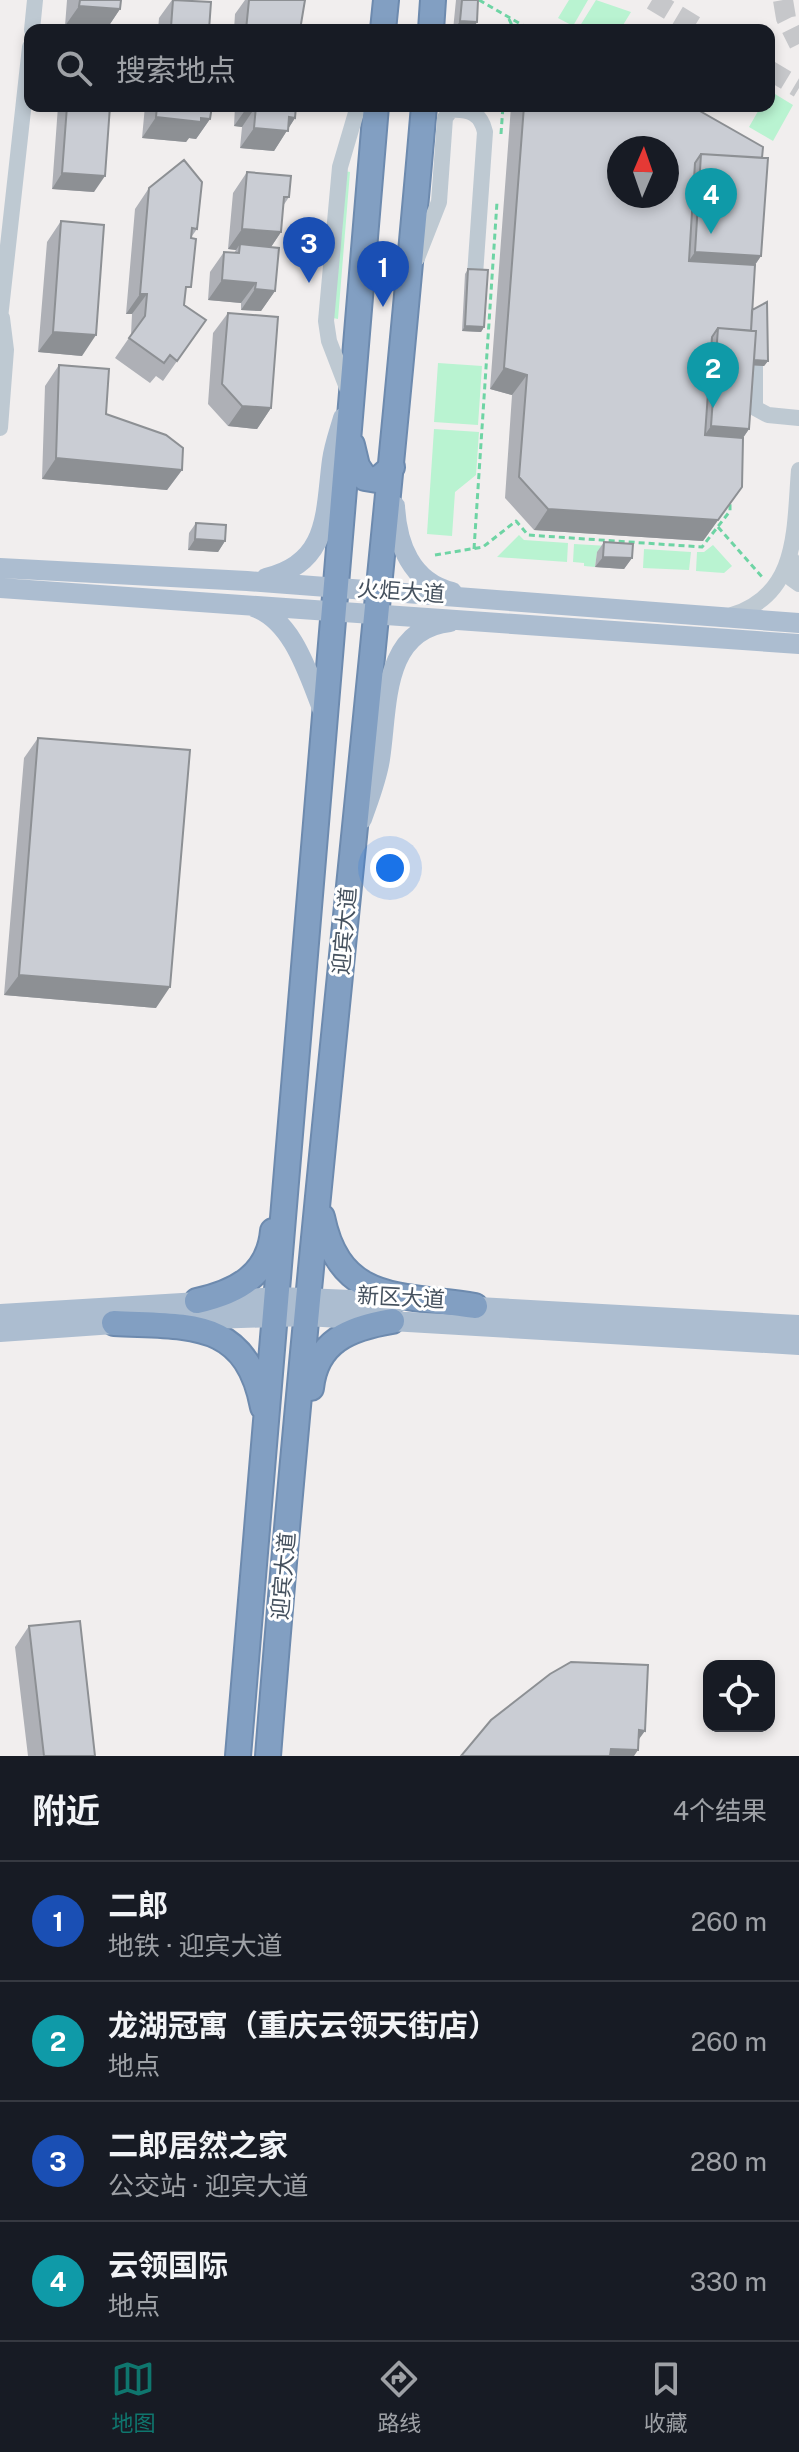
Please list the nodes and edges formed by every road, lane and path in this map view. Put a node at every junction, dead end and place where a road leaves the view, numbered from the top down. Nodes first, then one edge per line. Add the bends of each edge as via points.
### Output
1 (35, 0) edge
2 (386, 0) edge
3 (433, 0) edge
4 (479, 0) edge
5 (509, 17) junction
6 (33, 24) edge
7 (384, 24) edge
8 (431, 24) edge
9 (508, 24) edge
10 (512, 24) edge
11 (521, 24) edge
12 (24, 103) edge
13 (356, 112) edge
14 (375, 112) edge
15 (423, 112) edge
16 (452, 112) edge
17 (465, 112) edge
18 (503, 112) edge
19 (501, 138) dead end
20 (497, 201) dead end
21 (475, 275) edge
22 (409, 279) junction
23 (1, 320) edge
24 (755, 366) edge
25 (350, 395) junction
26 (799, 418) edge
27 (0, 428) edge
28 (349, 431) junction
29 (392, 467) junction
30 (799, 470) edge
31 (731, 495) edge
32 (518, 512) dead end
33 (516, 521) junction
34 (718, 527) junction
35 (793, 543) junction
36 (474, 550) junction
37 (435, 555) dead end
38 (1, 572) edge
39 (247, 581) junction
40 (766, 582) dead end
41 (799, 584) edge
42 (335, 599) junction
43 (487, 600) junction
44 (377, 602) junction
45 (243, 603) junction
46 (724, 618) junction
47 (474, 620) junction
48 (799, 623) edge
49 (799, 644) edge
50 (327, 721) junction
51 (352, 849) junction
52 (291, 1163) junction
53 (319, 1200) junction
54 (197, 1301) junction
55 (279, 1306) junction
56 (475, 1306) junction
57 (307, 1307) junction
58 (0, 1314) edge
59 (392, 1321) junction
60 (114, 1323) junction
61 (799, 1325) edge
62 (0, 1332) edge
63 (799, 1345) edge
64 (268, 1431) junction
65 (284, 1555) junction
66 (238, 1756) edge
67 (268, 1756) edge

1 - 6 street
2 - 7 highway
3 - 8 highway
4 - 5 path
5 - 9 path
5 - 10 path
5 - 11 path
12 - 23 street
13 - 25 street via 340,167 326,321
14 - 25 highway, 迎宾大道
15 - 22 highway, 迎宾大道
16 - 22 street via 445,118 437,208
17 - 21 street via 475,114 485,132
18 - 19 path
20 - 36 path
22 - 29 highway, 迎宾大道
23 - 27 street via 6,350
24 - 26 street via 755,408
25 - 28 highway, 迎宾大道
25 - 39 main road via 332,456 319,538 289,571
28 - 29 highway via 365,478 377,480
28 - 42 highway, 迎宾大道
29 - 43 main road via 396,529 412,566 429,583
29 - 44 highway, 迎宾大道
30 - 35 street
31 - 34 path via 730,511
32 - 33 path
33 - 34 path via 528,535 702,547
33 - 36 path
34 - 40 path
35 - 41 street via 791,575
35 - 46 street via 783,575 769,596
36 - 37 path
38 - 39 main road, 火炬大道
38 - 45 main road, 火炬大道
39 - 42 main road, 火炬大道
42 - 44 main road, 火炬大道
42 - 45 main road, 火炬大道
42 - 50 highway, 迎宾大道
43 - 44 main road, 火炬大道
43 - 46 main road, 火炬大道
44 - 47 main road, 火炬大道
44 - 51 highway, 迎宾大道
45 - 50 main road via 267,613 287,635
46 - 48 main road, 火炬大道
47 - 49 main road, 火炬大道
47 - 51 main road via 427,629 395,663 380,761
50 - 51 highway via 341,718 350,728
50 - 52 highway, 迎宾大道
51 - 53 highway, 迎宾大道
52 - 54 highway via 277,1196 272,1246 265,1261 238,1288
52 - 55 highway, 迎宾大道
53 - 56 highway via 332,1251 359,1284 384,1293
53 - 57 highway, 迎宾大道
54 - 55 main road, 新区大道
54 - 58 main road, 新区大道
55 - 57 main road, 新区大道
55 - 60 main road, 新区大道
55 - 64 highway, 迎宾大道
56 - 57 main road, 新区大道
56 - 61 main road, 新区大道
57 - 59 main road, 新区大道
57 - 65 highway, 迎宾大道
59 - 63 main road, 新区大道
59 - 65 highway via 343,1334 324,1349 314,1367 299,1508
60 - 62 main road, 新区大道
60 - 64 highway via 198,1329 231,1343 256,1378
64 - 66 highway, 迎宾大道
65 - 67 highway, 迎宾大道

